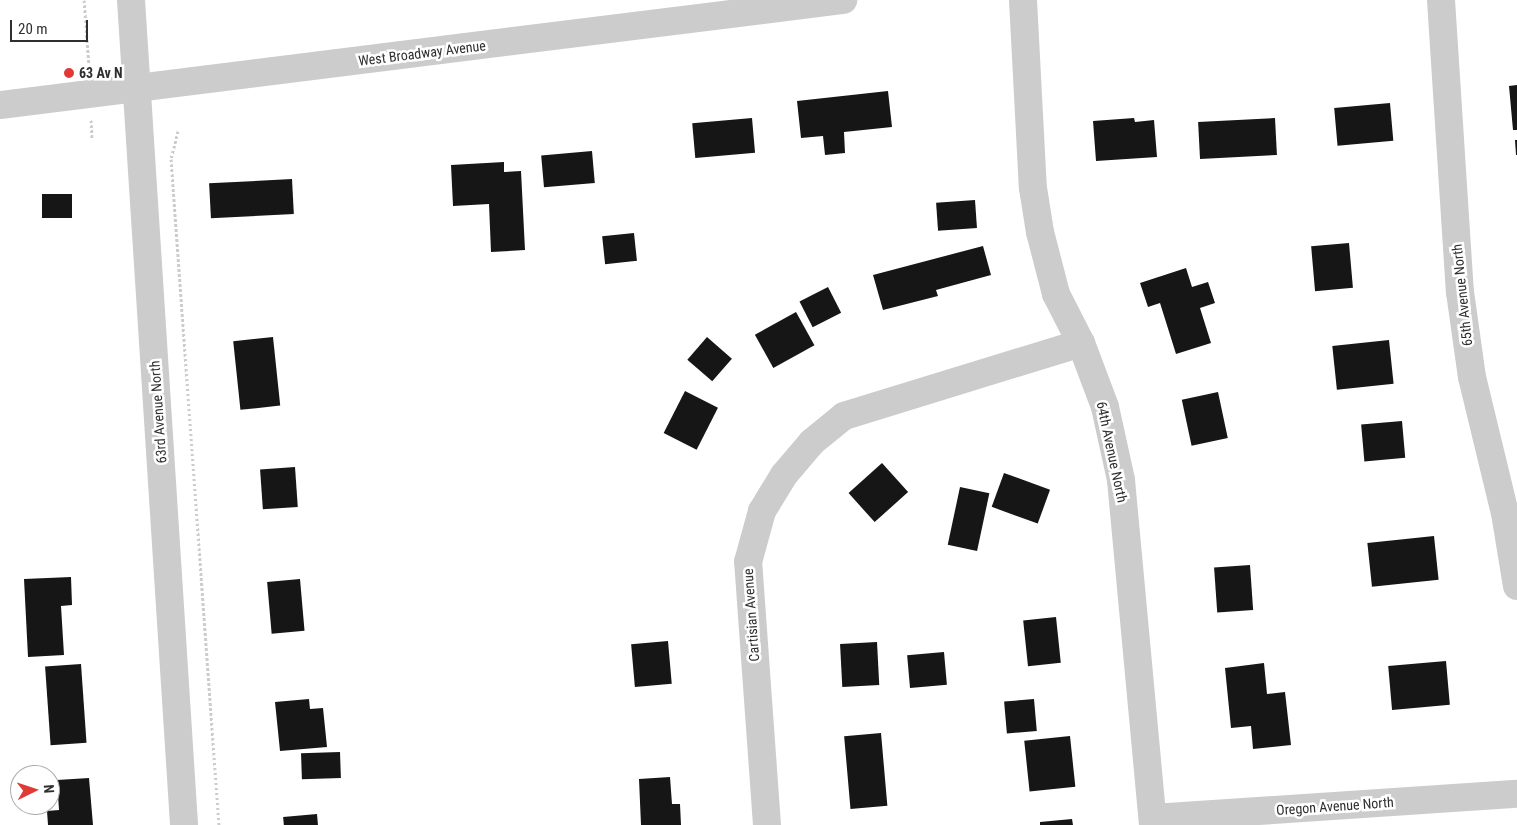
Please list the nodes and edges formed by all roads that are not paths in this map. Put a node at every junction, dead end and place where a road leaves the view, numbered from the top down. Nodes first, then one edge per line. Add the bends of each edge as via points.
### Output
1 (131, 0) edge
2 (843, 0) edge
3 (1023, 0) edge
4 (1441, 0) edge
5 (137, 88) junction
6 (0, 105) edge
7 (1081, 343) junction
8 (1517, 586) edge
9 (1517, 794) edge
10 (1153, 821) edge
11 (184, 825) edge
12 (766, 825) edge

1 - 5 street, 63rd Avenue North
2 - 5 street, West Broadway Avenue
3 - 7 street, 64th Avenue North via 1032,178 1040,232 1056,294
4 - 8 street, 65th Avenue North via 1460,292 1472,377 1505,513
5 - 6 street, West Broadway Avenue
5 - 11 street, 63rd Avenue North
7 - 10 street, 64th Avenue North via 1105,407 1121,480
7 - 12 street, Cartisian Avenue via 844,416 812,442 784,475 762,511 748,562
9 - 10 street, Oregon Avenue North

